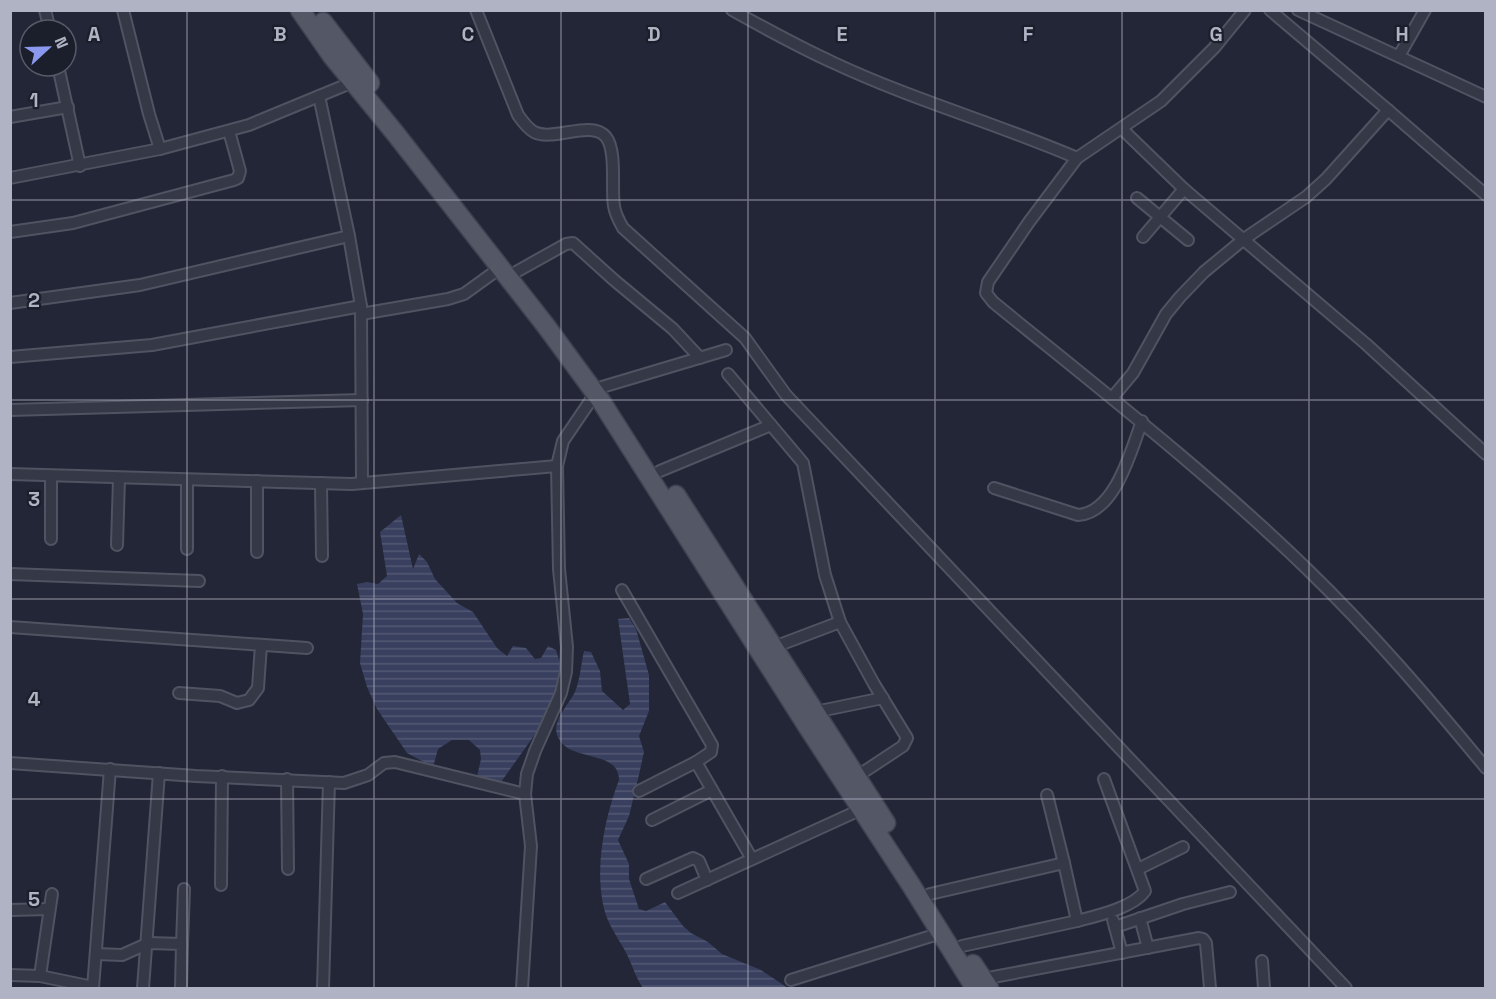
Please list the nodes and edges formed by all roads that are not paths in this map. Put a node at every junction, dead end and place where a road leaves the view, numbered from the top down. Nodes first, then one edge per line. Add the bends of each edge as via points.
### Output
1 (123, 10) edge
2 (300, 10) edge
3 (315, 10) edge
4 (476, 10) edge
5 (732, 10) edge
6 (1245, 10) edge
7 (1270, 10) edge
8 (1298, 10) edge
9 (1425, 10) edge
10 (1399, 56) junction
11 (61, 78) edge
12 (353, 82) junction
13 (319, 96) junction
14 (1485, 97) edge
15 (68, 107) junction
16 (1388, 110) junction
17 (10, 117) edge
18 (1122, 129) junction
19 (229, 131) junction
20 (160, 149) junction
21 (1077, 158) junction
22 (80, 166) junction
23 (10, 178) edge
24 (1184, 189) junction
25 (1485, 195) edge
26 (1137, 198) dead end
27 (1159, 218) junction
28 (10, 232) edge
29 (349, 236) junction
30 (1143, 237) dead end
31 (1244, 239) junction
32 (1188, 240) dead end
33 (508, 270) junction
34 (10, 303) edge
35 (361, 310) junction
36 (726, 350) dead end
37 (10, 357) edge
38 (700, 358) junction
39 (728, 374) dead end
40 (598, 390) junction
41 (1112, 398) junction
42 (362, 400) junction
43 (10, 410) edge
44 (1142, 421) junction
45 (771, 425) junction
46 (1485, 454) edge
47 (557, 466) junction
48 (660, 471) junction
49 (10, 474) edge
50 (51, 476) junction
51 (119, 478) junction
52 (187, 480) junction
53 (257, 481) junction
54 (321, 483) junction
55 (362, 483) junction
56 (994, 488) dead end
57 (51, 539) dead end
58 (117, 545) dead end
59 (187, 549) dead end
60 (257, 552) dead end
61 (322, 556) dead end
62 (10, 574) edge
63 (199, 581) dead end
64 (622, 590) dead end
65 (840, 621) junction
66 (10, 627) edge
67 (261, 645) junction
68 (774, 647) junction
69 (307, 648) dead end
70 (178, 693) dead end
71 (883, 698) junction
72 (815, 712) junction
73 (696, 762) junction
74 (10, 763) edge
75 (1485, 768) edge
76 (110, 769) junction
77 (159, 773) junction
78 (222, 776) junction
79 (287, 779) junction
80 (1104, 779) dead end
81 (851, 781) junction
82 (329, 782) junction
83 (712, 790) junction
84 (639, 791) dead end
85 (525, 794) junction
86 (1047, 795) dead end
87 (862, 809) junction
88 (652, 820) dead end
89 (1183, 847) dead end
90 (752, 859) junction
91 (1064, 863) junction
92 (288, 869) dead end
93 (1138, 869) junction
94 (646, 879) dead end
95 (707, 880) junction
96 (221, 885) dead end
97 (184, 889) dead end
98 (1230, 892) dead end
99 (678, 893) dead end
100 (52, 894) dead end
101 (930, 894) junction
102 (49, 909) junction
103 (10, 910) edge
104 (1111, 911) junction
105 (1140, 918) junction
106 (1077, 921) junction
107 (1115, 927) junction
108 (940, 933) junction
109 (145, 944) junction
110 (182, 944) junction
111 (962, 946) junction
112 (1148, 948) junction
113 (1122, 953) junction
114 (96, 954) junction
115 (1262, 961) dead end
116 (10, 975) edge
117 (40, 976) junction
118 (791, 980) dead end
119 (982, 985) edge
120 (93, 988) edge
121 (143, 988) edge
122 (181, 988) edge
123 (323, 988) edge
124 (522, 988) edge
125 (1210, 988) edge
126 (1264, 988) edge
127 (1346, 988) edge

1 - 20 street
2 - 12 main road
3 - 33 main road
4 - 127 street via 525,125 543,135 602,132 611,148 614,207 622,228 745,338 786,395
5 - 21 street via 835,64
6 - 18 street via 1161,101
7 - 16 street
8 - 10 street
9 - 10 street
10 - 14 street
11 - 15 street
12 - 13 street
12 - 33 main road
13 - 19 street
13 - 29 street
15 - 17 street
15 - 22 street
16 - 25 street
16 - 31 street via 1306,197
18 - 21 street
18 - 24 street
19 - 20 street
19 - 28 street via 240,171 234,180 73,223
20 - 22 street
21 - 41 street via 1011,247 988,282 986,293
22 - 23 street
24 - 27 street
24 - 31 street
26 - 27 street
27 - 30 street
27 - 32 street
29 - 34 street via 140,285
29 - 35 street
31 - 41 street via 1180,297 1133,373
31 - 46 street
33 - 35 street via 464,294
33 - 38 street via 573,243 673,329
33 - 40 main road
35 - 37 street via 152,345
35 - 42 street
36 - 38 street
38 - 40 street
39 - 45 street
40 - 47 street via 563,441
40 - 48 main road
40 - 81 main road
41 - 44 street
42 - 43 street
42 - 55 street
44 - 56 street via 1114,489 1090,515 1078,515
44 - 75 street via 1298,561 1366,628
45 - 48 street
45 - 65 street via 803,463 825,575
47 - 55 street
47 - 85 street via 566,672 561,693 532,758
48 - 68 main road
49 - 50 street
50 - 51 street
50 - 57 street
51 - 52 street
51 - 58 street
52 - 53 street
52 - 59 street
53 - 54 street
53 - 60 street
54 - 55 street
54 - 61 street
62 - 63 street
64 - 73 street via 712,745 711,752
65 - 68 street
65 - 71 street
66 - 67 street
67 - 69 street
67 - 70 street via 258,688 249,700 237,703 220,696
68 - 72 main road
71 - 72 street
71 - 81 street via 906,733 907,742
72 - 81 main road
73 - 83 street
73 - 84 street
74 - 76 street
76 - 77 street
76 - 114 street
77 - 78 street
77 - 109 street
78 - 79 street
78 - 96 street
79 - 82 street
79 - 92 street
80 - 93 street
81 - 87 main road
81 - 101 main road
82 - 85 street via 356,780 395,762
82 - 123 street
83 - 88 street
83 - 90 street
85 - 124 street via 531,846
86 - 91 street
87 - 90 street
87 - 108 main road
89 - 93 street
90 - 95 street
91 - 101 street
91 - 106 street
93 - 104 street via 1145,891 1142,896
94 - 95 street via 693,858 699,861
95 - 99 street
97 - 110 street
98 - 105 street
100 - 102 street
101 - 111 main road
102 - 103 street
102 - 117 street
104 - 106 street
104 - 107 street
105 - 107 street
105 - 112 street
106 - 111 street
107 - 113 street
108 - 118 street
108 - 119 main road
109 - 110 street
109 - 114 street via 122,955
109 - 121 street
110 - 122 street
111 - 119 main road
112 - 113 street
112 - 125 street via 1203,939
113 - 119 street
114 - 120 street
115 - 126 street
116 - 117 street
117 - 120 street

